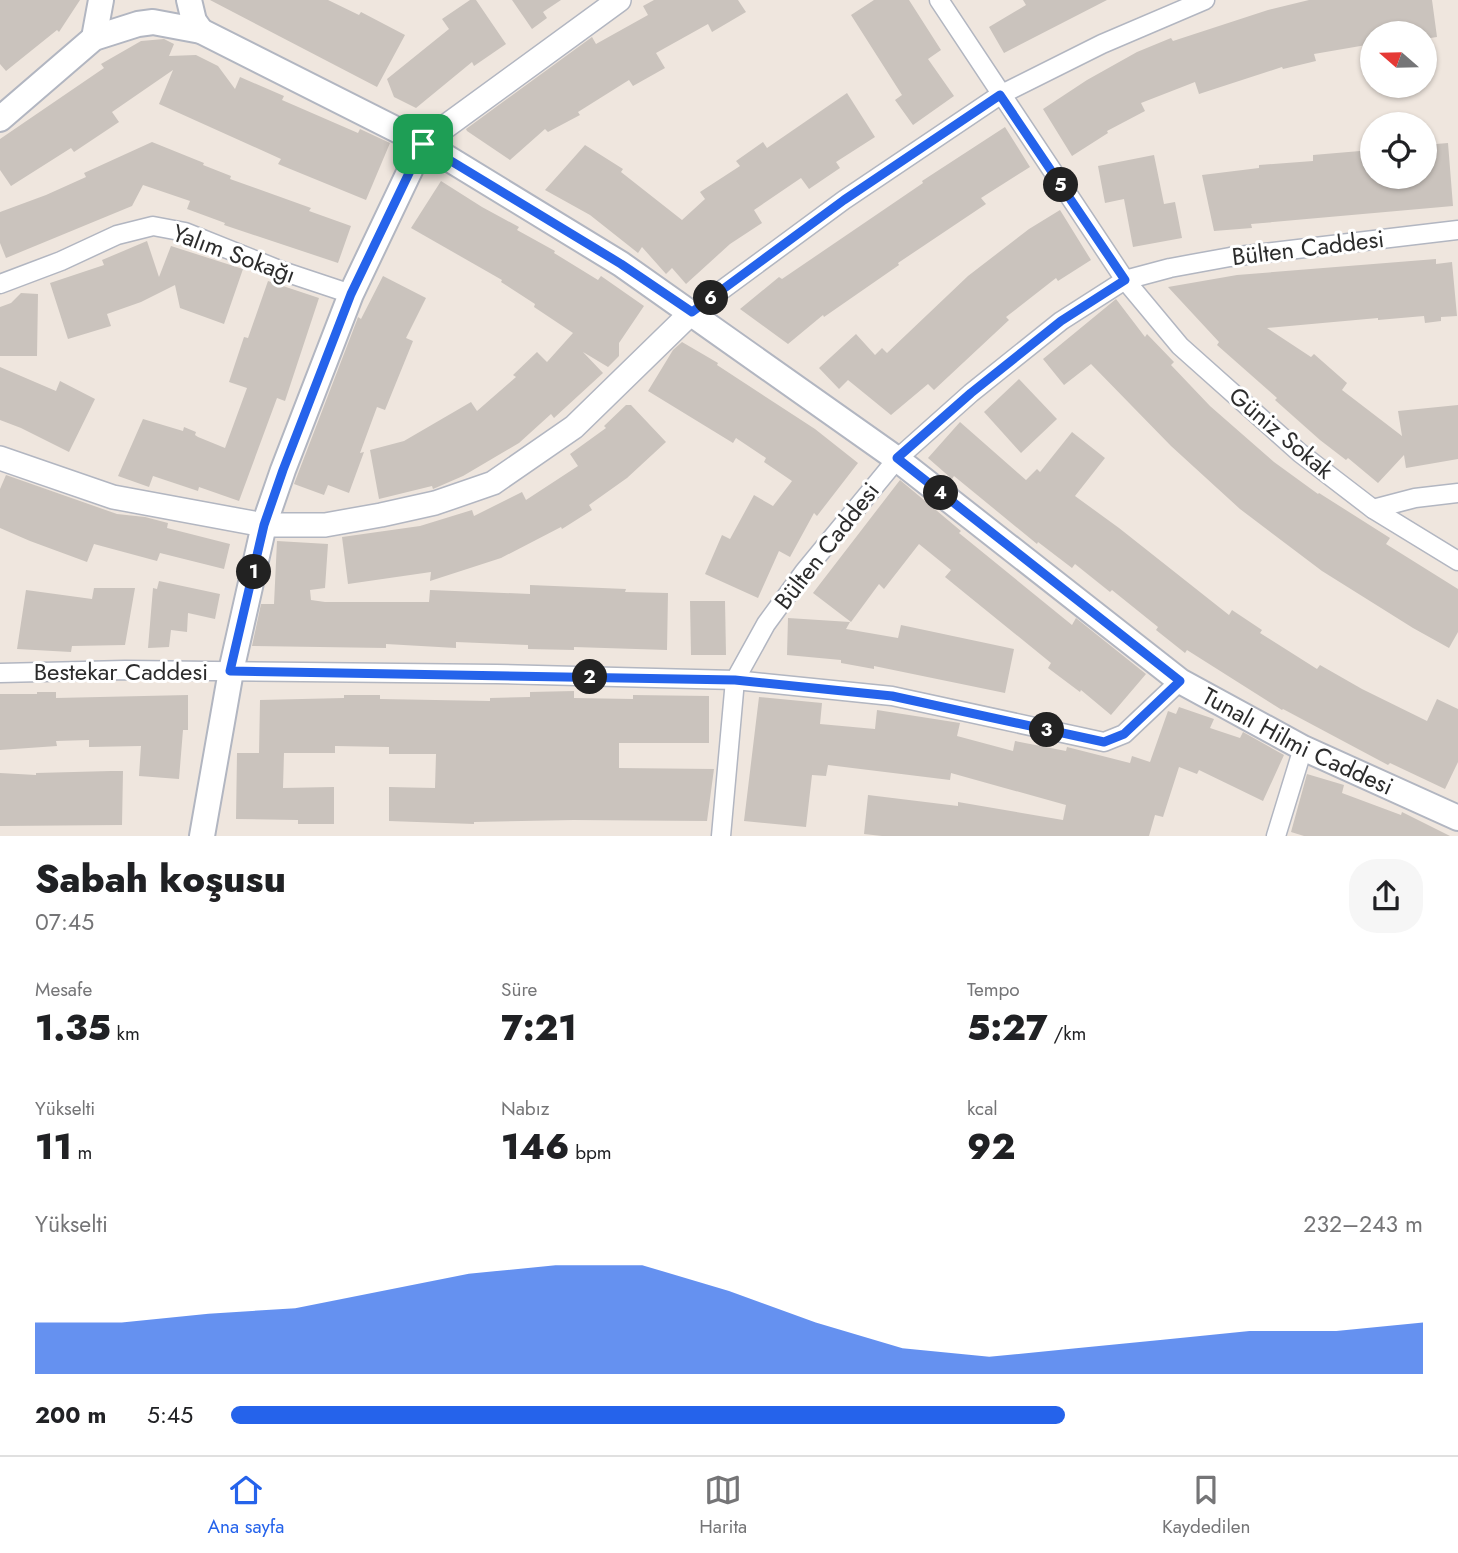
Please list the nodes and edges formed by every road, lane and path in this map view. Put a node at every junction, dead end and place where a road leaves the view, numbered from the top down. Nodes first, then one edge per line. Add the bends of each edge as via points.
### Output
1 (102, 0) edge
2 (188, 0) edge
3 (618, 0) edge
4 (939, 0) edge
5 (1205, 0) edge
6 (201, 32) junction
7 (93, 38) junction
8 (1000, 95) junction
9 (0, 119) edge
10 (423, 144) junction
11 (1458, 230) edge
12 (1125, 280) junction
13 (0, 284) edge
14 (351, 294) junction
15 (692, 312) junction
16 (0, 458) edge
17 (897, 458) junction
18 (1458, 493) edge
19 (1373, 509) junction
20 (264, 525) junction
21 (1458, 562) edge
22 (230, 671) junction
23 (0, 673) edge
24 (735, 680) junction
25 (1180, 681) junction
26 (1303, 748) junction
27 (1458, 818) edge
28 (202, 835) edge
29 (722, 835) edge
30 (1276, 835) edge

1 - 7 main road
2 - 6 main road
3 - 10 street
4 - 8 street, Güniz Sokak
5 - 8 street via 1101,44
6 - 7 main road, Tunalı Hilmi Caddesi via 153,22
6 - 10 main road, Tunalı Hilmi Caddesi
7 - 9 main road
8 - 12 street, Güniz Sokak
8 - 15 street via 844,200
10 - 14 main road
10 - 15 main road, Tunalı Hilmi Caddesi
11 - 12 street, Bülten Caddesi via 1230,257
12 - 17 street, Bülten Caddesi via 1061,321
12 - 19 street, Güniz Sokak via 1180,346 1300,453
13 - 14 street, Yalım Sokağı via 117,235 153,226 185,232
14 - 20 main road
15 - 17 main road, Tunalı Hilmi Caddesi
15 - 20 street via 573,426 493,483 381,515 325,525
16 - 20 street via 113,497
17 - 24 street, Bülten Caddesi via 766,624
17 - 25 main road, Tunalı Hilmi Caddesi
18 - 19 street
19 - 21 street, Güniz Sokak
20 - 22 main road
22 - 23 street, Bestekar Caddesi
22 - 24 street, Bestekar Caddesi
22 - 28 main road
24 - 25 street, Bestekar Caddesi via 892,696 1104,742 1124,734
24 - 29 street, Bülten Caddesi
25 - 26 main road, Tunalı Hilmi Caddesi
26 - 27 main road, Tunalı Hilmi Caddesi
26 - 30 street

